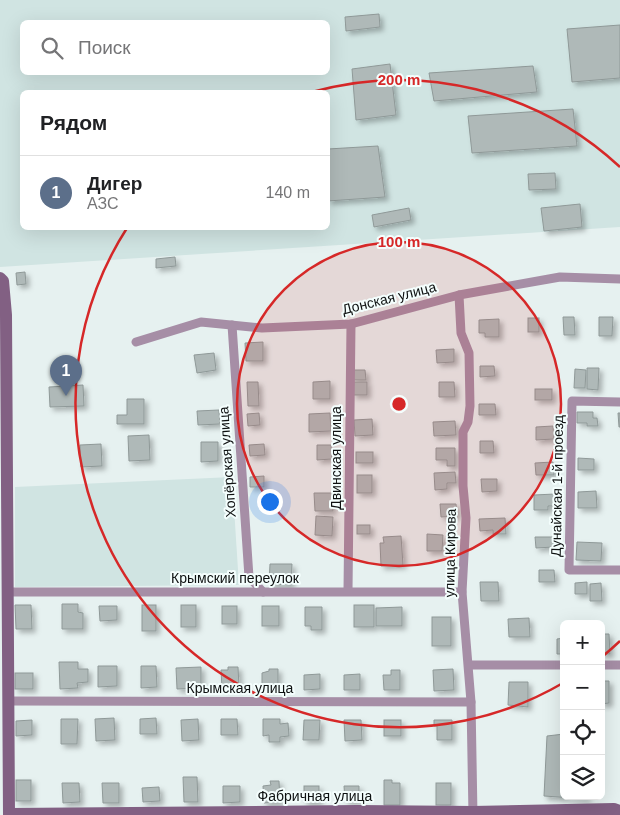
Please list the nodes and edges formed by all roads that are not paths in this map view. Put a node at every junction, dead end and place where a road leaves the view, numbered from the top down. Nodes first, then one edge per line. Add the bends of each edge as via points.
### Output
1 (0, 278) edge
2 (620, 279) edge
3 (459, 294) junction
4 (351, 324) junction
5 (232, 325) junction
6 (136, 342) dead end
7 (620, 402) edge
8 (620, 570) edge
9 (348, 591) junction
10 (8, 592) junction
11 (263, 592) junction
12 (462, 592) junction
13 (469, 665) junction
14 (560, 665) edge
15 (605, 665) edge
16 (620, 665) edge
17 (8, 702) junction
18 (471, 702) junction
19 (620, 811) edge
20 (474, 813) edge
21 (9, 815) edge

1 - 10 main road via 3,280 6,315
2 - 3 street, Донская улица via 560,277
3 - 4 street, Донская улица
3 - 12 street, улица Кирова via 461,334 469,353 470,406 463,432 466,518
4 - 5 street, Донская улица via 262,328
4 - 9 street, Двинская улица
5 - 6 street, Донская улица via 201,322
5 - 11 street, Хопёрская улица via 249,577
7 - 8 street, Дунайская 1-й проезд via 572,401 569,570
9 - 11 street, Крымский переулок
9 - 12 street, Крымский переулок
10 - 11 street, Крымский переулок
10 - 17 main road
12 - 13 street, улица Кирова
13 - 14 street
13 - 18 street, улица Кирова
15 - 16 street
17 - 18 street, Крымская улица
17 - 21 main road
18 - 20 street, улица Кирова
19 - 20 main road, Фабричная улица
20 - 21 main road, Фабричная улица

